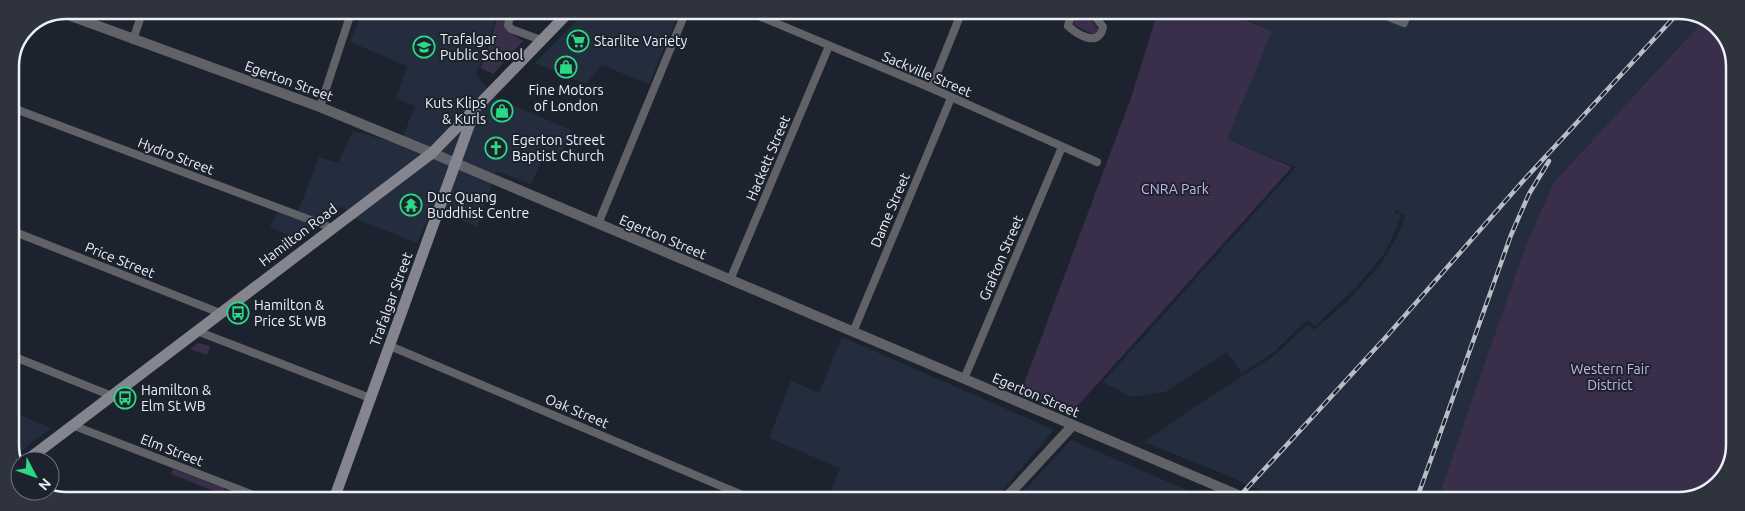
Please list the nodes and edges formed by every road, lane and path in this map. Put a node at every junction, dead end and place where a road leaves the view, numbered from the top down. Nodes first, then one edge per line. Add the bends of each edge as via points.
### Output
1 (78, 19) edge
2 (140, 19) edge
3 (349, 19) edge
4 (509, 19) edge
5 (562, 19) edge
6 (683, 19) edge
7 (766, 19) edge
8 (959, 19) edge
9 (1070, 19) edge
10 (1097, 19) edge
11 (1394, 19) edge
12 (1405, 19) edge
13 (133, 40) junction
14 (541, 40) junction
15 (829, 46) junction
16 (931, 88) junction
17 (950, 98) junction
18 (320, 107) junction
19 (476, 108) junction
20 (19, 110) edge
21 (1062, 146) junction
22 (432, 153) junction
23 (1097, 162) dead end
24 (455, 163) junction
25 (598, 224) junction
26 (332, 228) junction
27 (19, 234) edge
28 (730, 280) junction
29 (220, 314) junction
30 (197, 331) junction
31 (853, 332) junction
32 (390, 346) junction
33 (19, 359) edge
34 (964, 379) junction
35 (112, 396) junction
36 (370, 398) junction
37 (72, 425) junction
38 (1073, 425) junction
39 (39, 451) edge
40 (246, 492) edge
41 (336, 492) edge
42 (735, 492) edge
43 (1011, 492) edge
44 (1231, 492) edge

1 - 13 street, Egerton Street
2 - 13 street
3 - 18 street
4 - 14 street via 511,29
5 - 14 main road, Hamilton Road
6 - 25 street
7 - 15 street, Sackville Street
8 - 16 street
9 - 10 street via 1068,26 1075,33 1092,40 1097,38 1103,27
11 - 12 street via 1404,23
13 - 18 street, Egerton Street
14 - 19 main road, Hamilton Road
15 - 16 street, Sackville Street
15 - 28 street, Hackett Street
16 - 17 street, Sackville Street
17 - 21 street, Sackville Street
17 - 31 street, Dame Street
18 - 22 street, Egerton Street
19 - 22 main road, Hamilton Road
19 - 24 main road, Trafalgar Street
20 - 26 street, Hydro Street
21 - 23 street, Sackville Street
21 - 34 street, Grafton Street
22 - 24 street, Egerton Street
22 - 26 main road, Hamilton Road
24 - 25 street, Egerton Street
24 - 32 main road, Trafalgar Street
25 - 28 street, Egerton Street
26 - 29 main road, Hamilton Road
27 - 29 street, Price Street
28 - 31 street, Egerton Street
29 - 30 main road, Hamilton Road
30 - 35 main road, Hamilton Road
30 - 36 street
31 - 34 street, Egerton Street
32 - 36 main road, Trafalgar Street
32 - 42 street, Oak Street
33 - 35 street
34 - 38 street, Egerton Street
35 - 37 main road, Hamilton Road
36 - 41 main road, Trafalgar Street
37 - 39 main road, Hamilton Road
37 - 40 street, Elm Street
38 - 43 street
38 - 44 street, Egerton Street

